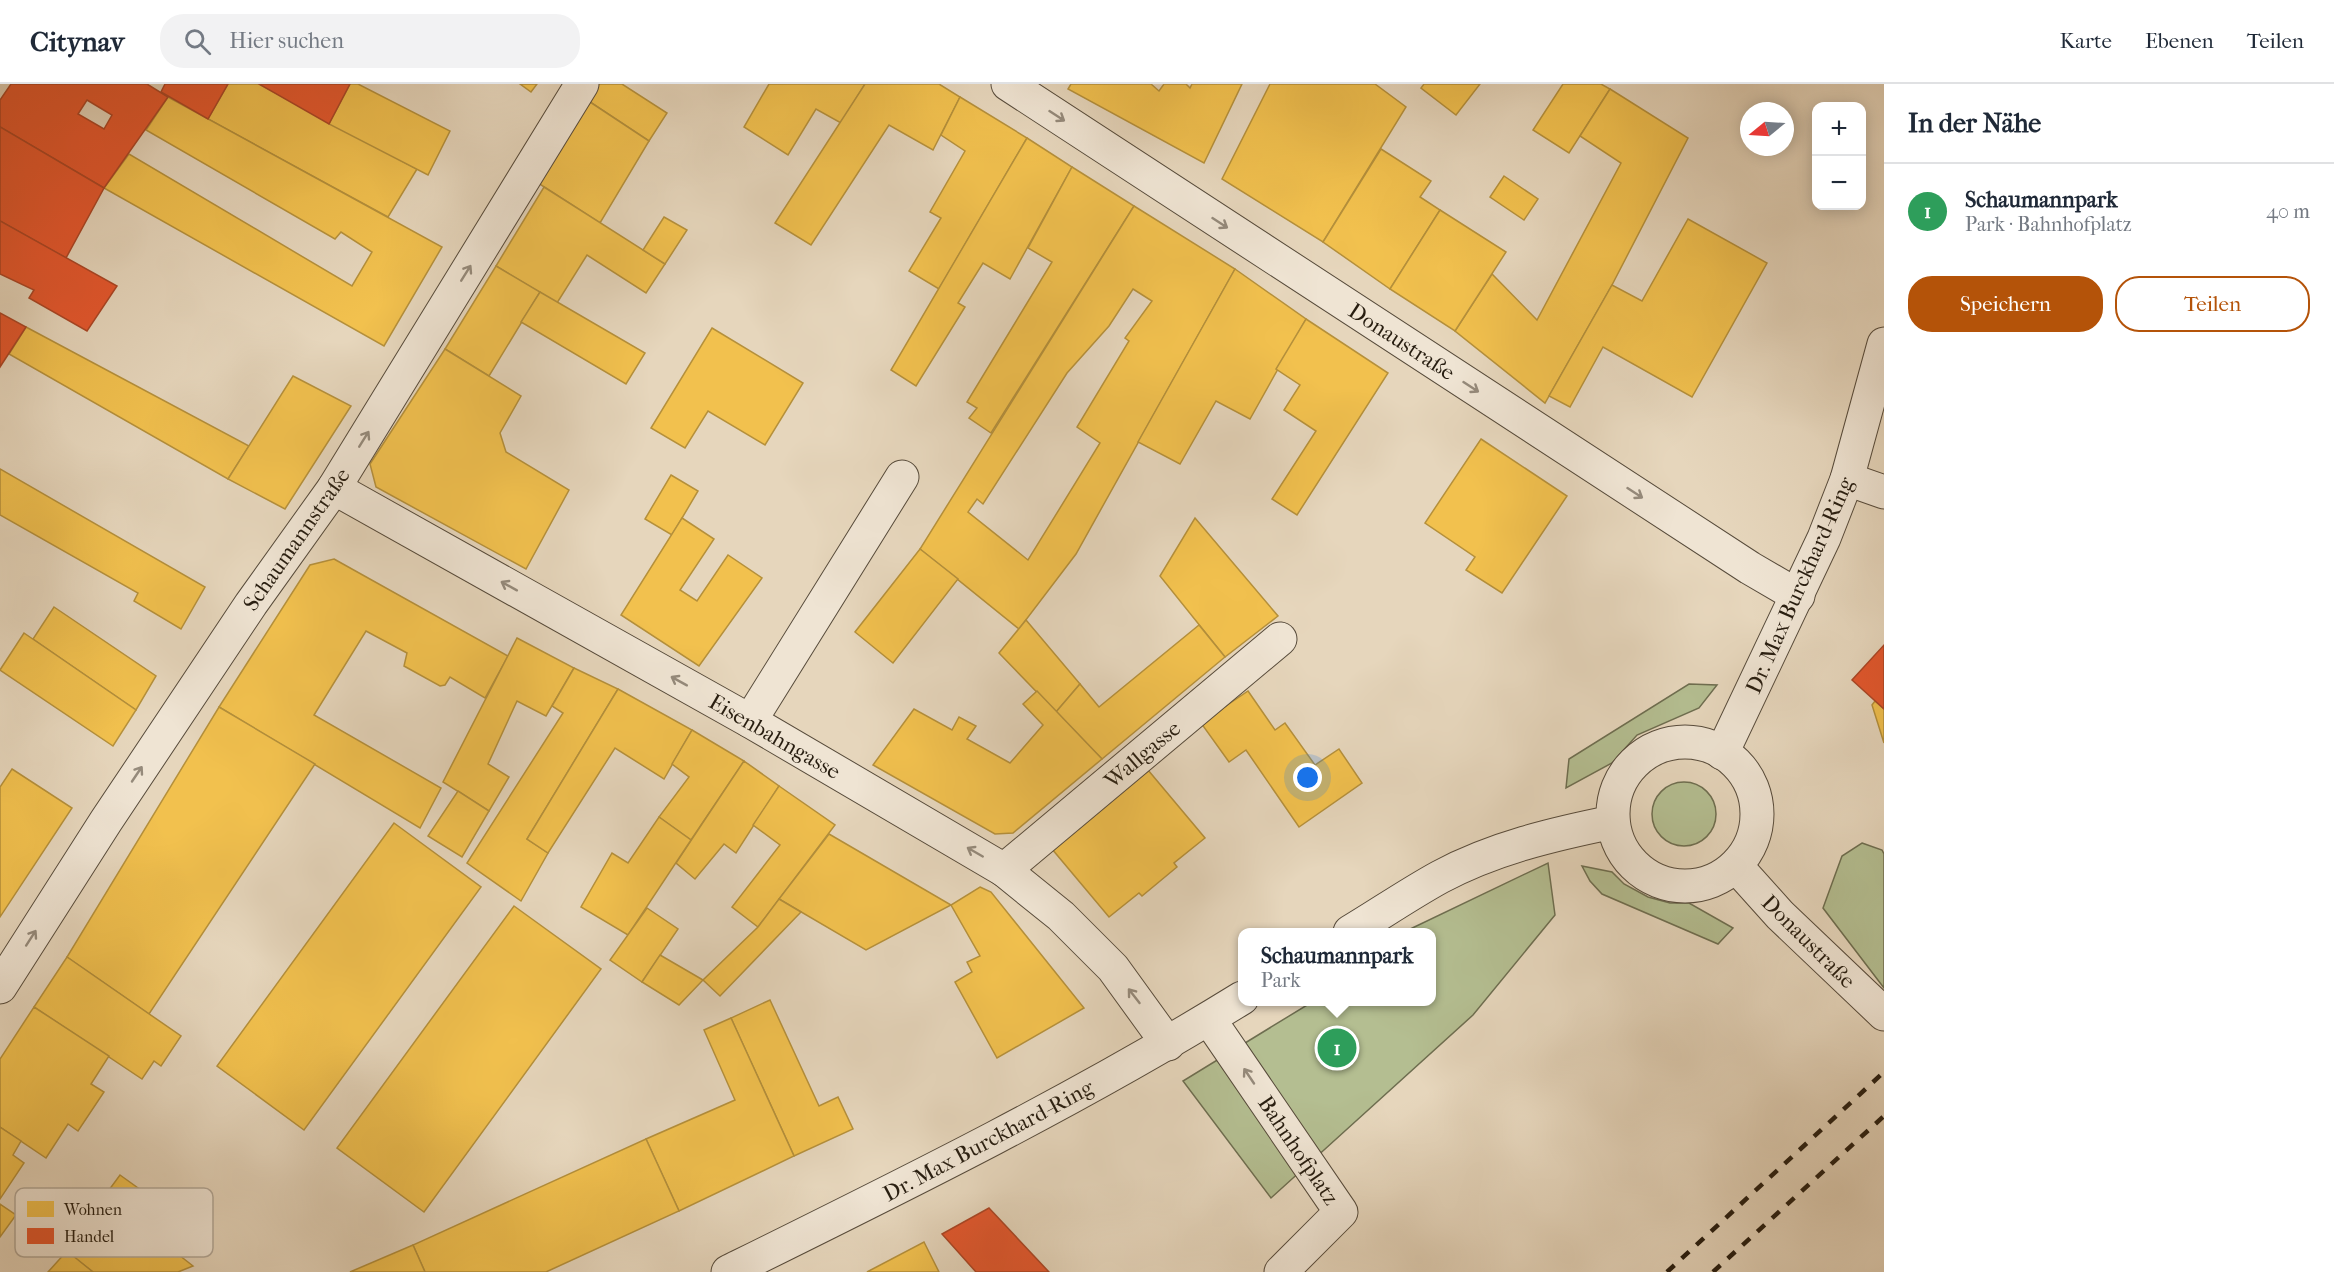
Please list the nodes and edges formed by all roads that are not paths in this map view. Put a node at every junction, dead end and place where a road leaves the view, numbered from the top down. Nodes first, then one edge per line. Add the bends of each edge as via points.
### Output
1 (582, 84) edge
2 (1008, 84) edge
3 (1884, 344) edge
4 (902, 477) dead end
5 (1847, 479) junction
6 (334, 488) junction
7 (1884, 492) edge
8 (1798, 596) junction
9 (1280, 639) dead end
10 (750, 721) junction
11 (1722, 753) junction
12 (1613, 822) junction
13 (1736, 866) junction
14 (1004, 870) junction
15 (1358, 928) edge
16 (0, 987) edge
17 (1238, 1001) edge
18 (1884, 1014) edge
19 (1209, 1019) junction
20 (1168, 1044) junction
21 (728, 1272) edge
22 (1281, 1272) edge

6 -> 1 street, Schaumannstraße
2 -> 8 street, Donaustraße
3 - 5 street, Dr. Max Burckhard-Ring
4 - 10 street
5 - 7 street
5 - 8 street, Dr. Max Burckhard-Ring
10 -> 6 street, Eisenbahngasse
16 -> 6 street, Schaumannstraße via 251,604
8 - 11 street, Dr. Max Burckhard-Ring
9 - 14 street, Wallgasse
14 -> 10 street, Eisenbahngasse
11 - 12 street via 1702,744 1683,742 1646,753 1630,767 1620,784
11 - 13 street via 1740,767 1755,801 1757,823 1753,838
12 - 13 street via 1626,856 1651,878 1669,885 1707,883
12 - 15 street via 1542,838 1481,858 1440,877
13 - 18 street, Donaustraße via 1780,915
20 -> 14 street, Eisenbahngasse via 1113,968 1061,916
17 - 19 street, Dr. Max Burckhard-Ring
19 - 20 street, Dr. Max Burckhard-Ring
22 -> 19 street, Bahnhofplatz via 1341,1212
20 - 21 street, Dr. Max Burckhard-Ring via 912,1181

